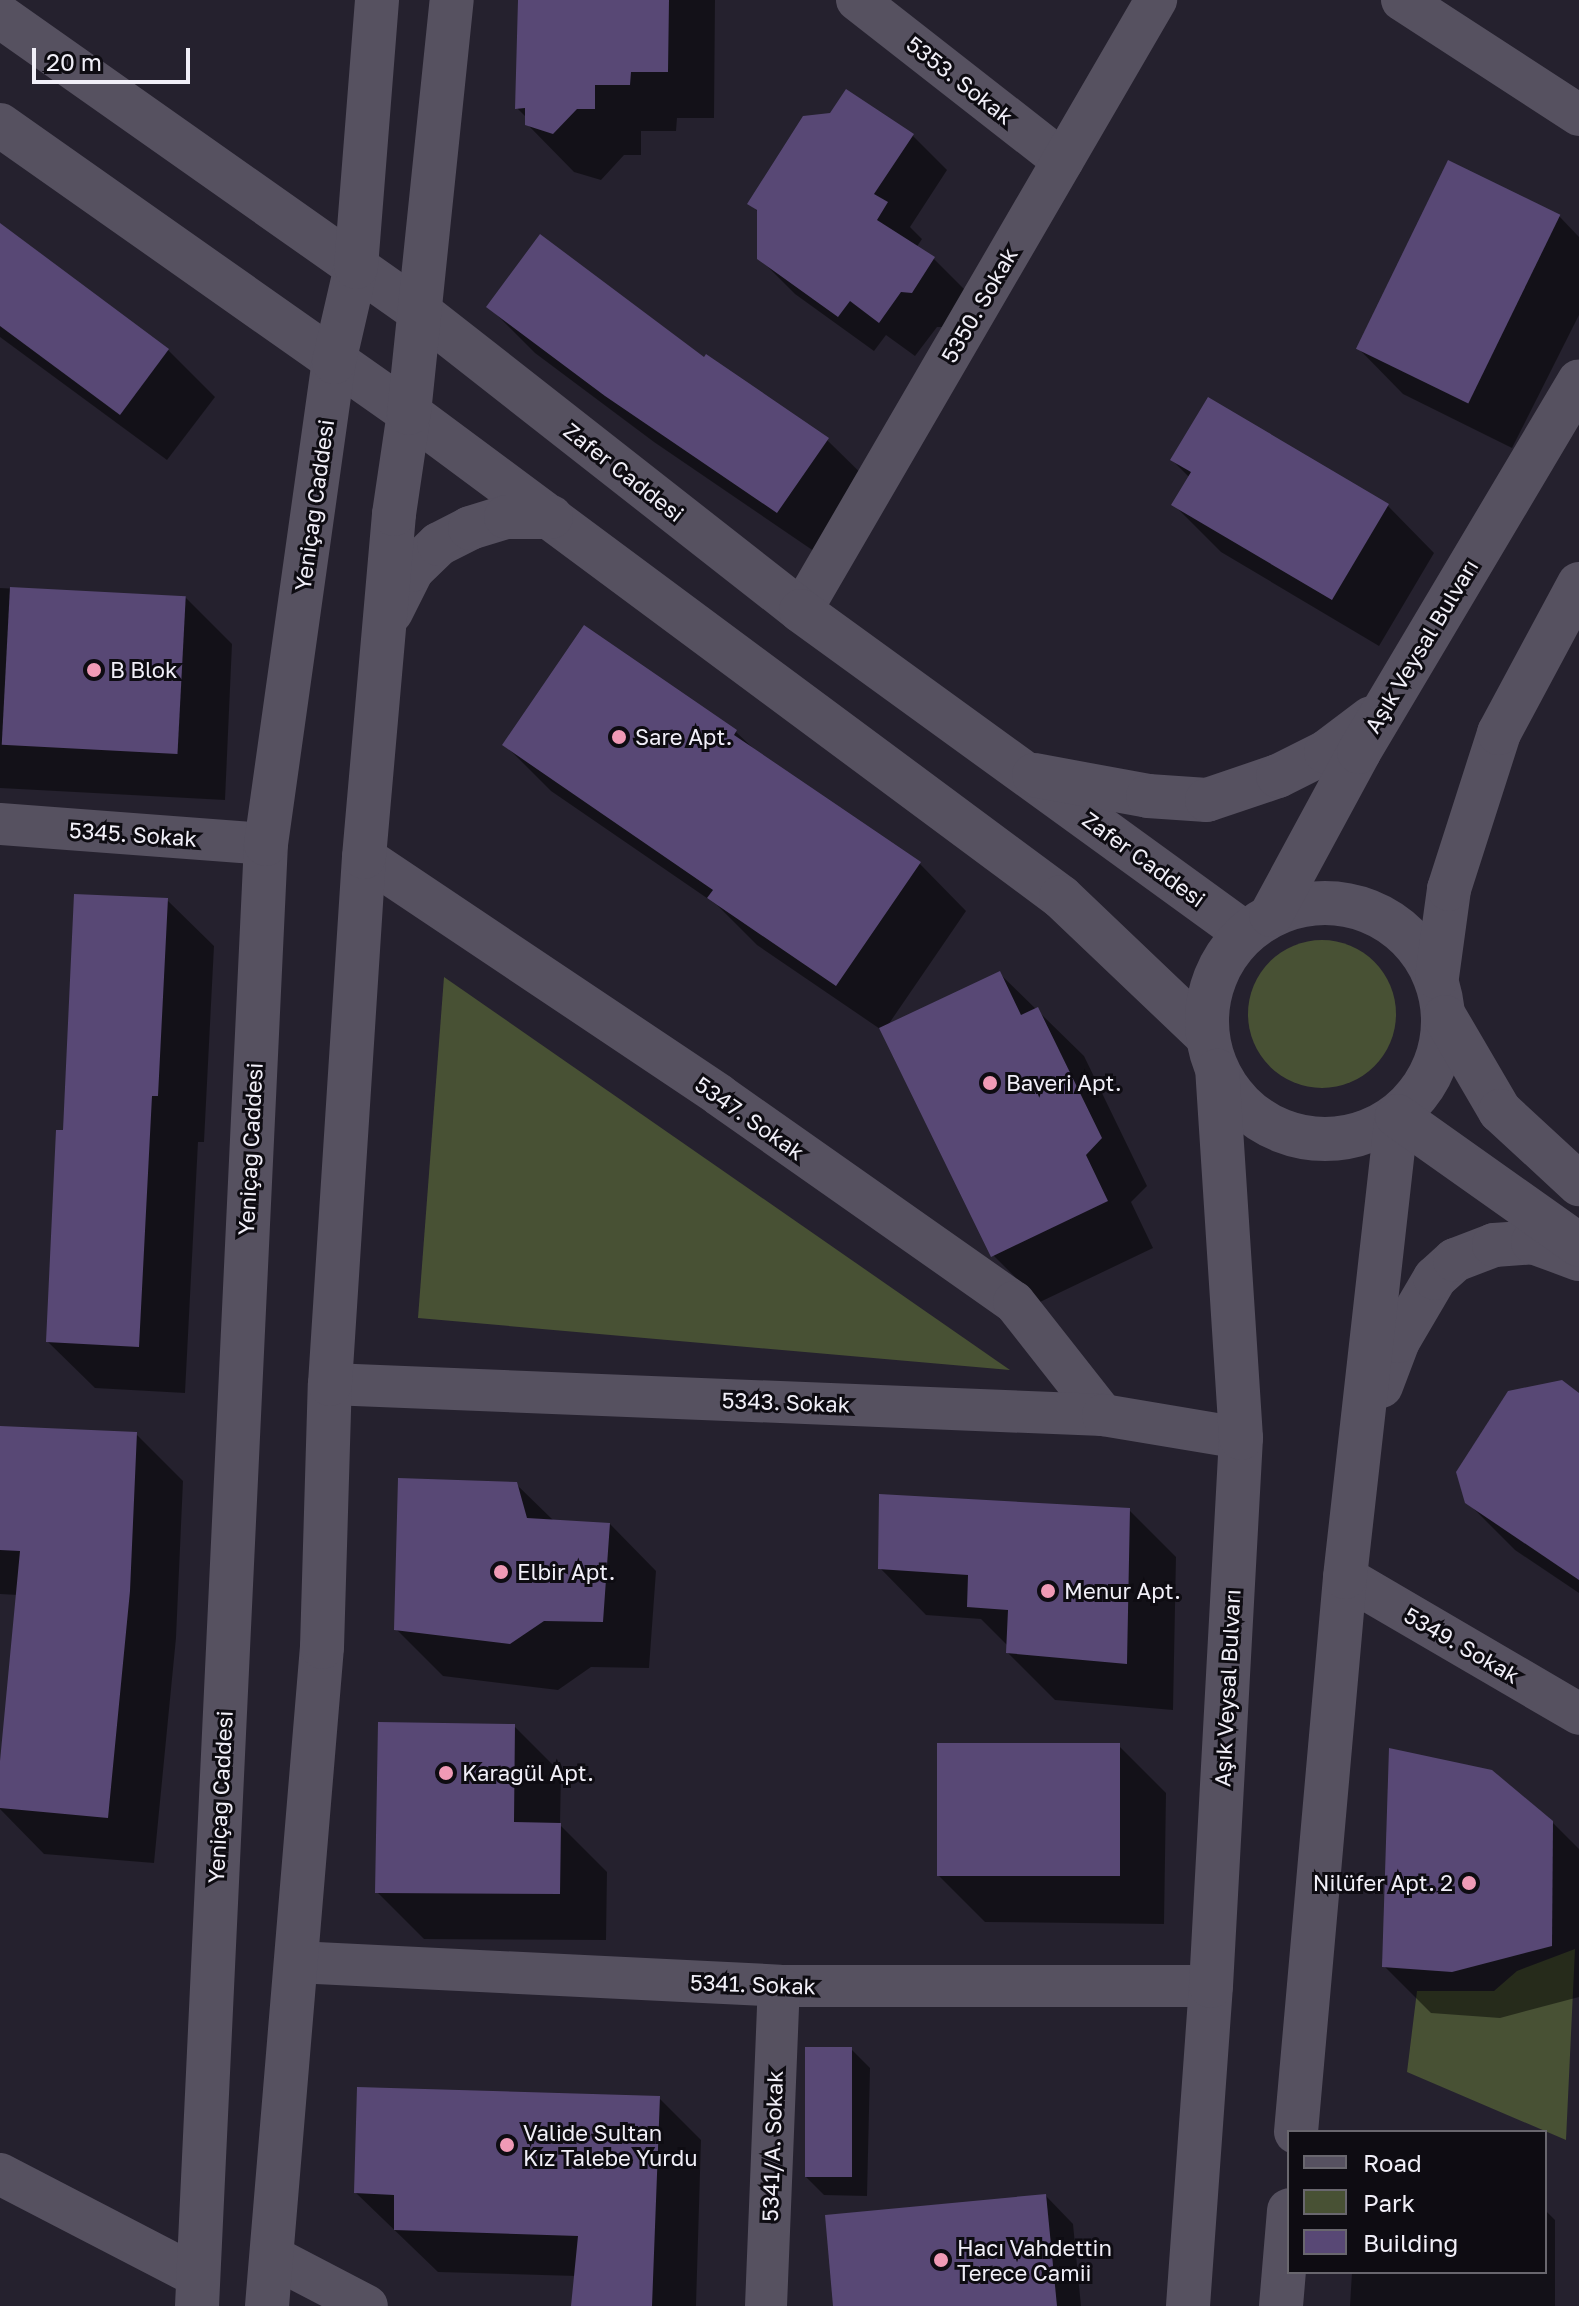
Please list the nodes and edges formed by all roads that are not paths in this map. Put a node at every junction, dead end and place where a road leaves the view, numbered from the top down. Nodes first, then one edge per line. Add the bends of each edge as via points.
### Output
1 (377, 0) edge
2 (452, 0) edge
3 (857, 0) edge
4 (1156, 0) edge
5 (1402, 0) edge
6 (0, 16) edge
7 (1579, 115) edge
8 (0, 125) edge
9 (1063, 161) junction
10 (356, 267) junction
11 (420, 312) junction
12 (334, 362) junction
13 (1579, 381) edge
14 (409, 413) junction
15 (551, 517) junction
16 (1579, 584) edge
17 (801, 611) junction
18 (384, 625) junction
19 (1385, 707) junction
20 (1024, 773) junction
21 (0, 824) edge
22 (266, 844) junction
23 (364, 857) junction
24 (1258, 924) junction
25 (1441, 997) junction
26 (1212, 1054) junction
27 (1397, 1116) junction
28 (1579, 1184) edge
29 (1579, 1245) edge
30 (1579, 1259) edge
31 (330, 1384) junction
32 (1103, 1415) junction
33 (1361, 1436) junction
34 (1241, 1438) junction
35 (1345, 1577) junction
36 (1579, 1714) edge
37 (296, 1962) junction
38 (779, 1986) junction
39 (1211, 1986) junction
40 (1296, 2130) edge
41 (0, 2174) edge
42 (1287, 2234) edge
43 (271, 2256) junction
44 (198, 2292) edge
45 (267, 2306) edge
46 (367, 2306) edge
47 (766, 2306) edge
48 (1188, 2306) edge
49 (1281, 2306) edge

1 - 10 main road, Yeniçağ Caddesi
2 - 11 main road
3 - 9 street, 5353. Sokak
4 - 9 street, 5350. Sokak
5 - 7 street
6 - 10 main road, Zafer Caddesi
8 - 12 main road
9 - 17 street, 5350. Sokak
10 - 11 main road, Zafer Caddesi
10 - 12 main road, Yeniçağ Caddesi
11 - 14 main road
11 - 17 main road, Zafer Caddesi
12 - 14 main road
12 - 22 main road, Yeniçağ Caddesi
13 - 19 main road, Aşık Veysal Bulvarı
14 - 15 main road
14 - 18 main road
15 - 18 main road via 506,517 439,544 412,570
15 - 26 main road via 1061,897
16 - 25 main road via 1499,733 1449,889
17 - 20 main road, Zafer Caddesi
18 - 23 main road
19 - 20 main road via 1326,752 1278,776 1207,800 1148,796
19 - 24 main road, Aşık Veysal Bulvarı
20 - 24 main road, Zafer Caddesi
21 - 22 street, 5345. Sokak
22 - 44 main road, Yeniçağ Caddesi
23 - 31 main road
23 - 32 street, 5347. Sokak via 719,1095 1014,1302
24 - 25 main road via 1309,903 1349,904 1386,918 1416,943
24 - 26 main road via 1221,963 1212,987
25 - 27 main road via 1439,1057 1423,1089
25 - 28 main road via 1500,1111
26 - 27 main road via 1236,1100 1263,1123 1296,1136 1332,1140 1366,1133
26 - 34 main road, Aşık Veysal Bulvarı
27 - 29 main road
27 - 33 main road
30 - 33 main road via 1533,1242 1494,1245 1455,1260 1435,1278 1398,1341
31 - 32 street, 5343. Sokak
31 - 37 main road via 322,1647
32 - 34 street, 5343. Sokak
33 - 35 main road
34 - 39 main road, Aşık Veysal Bulvarı
35 - 36 street, 5349. Sokak
35 - 40 main road
37 - 38 street, 5341. Sokak
37 - 43 main road
38 - 39 street, 5341. Sokak
38 - 47 street, 5341/A. Sokak
39 - 48 main road, Aşık Veysal Bulvarı
41 - 44 street
42 - 49 main road
43 - 45 main road
43 - 46 street

